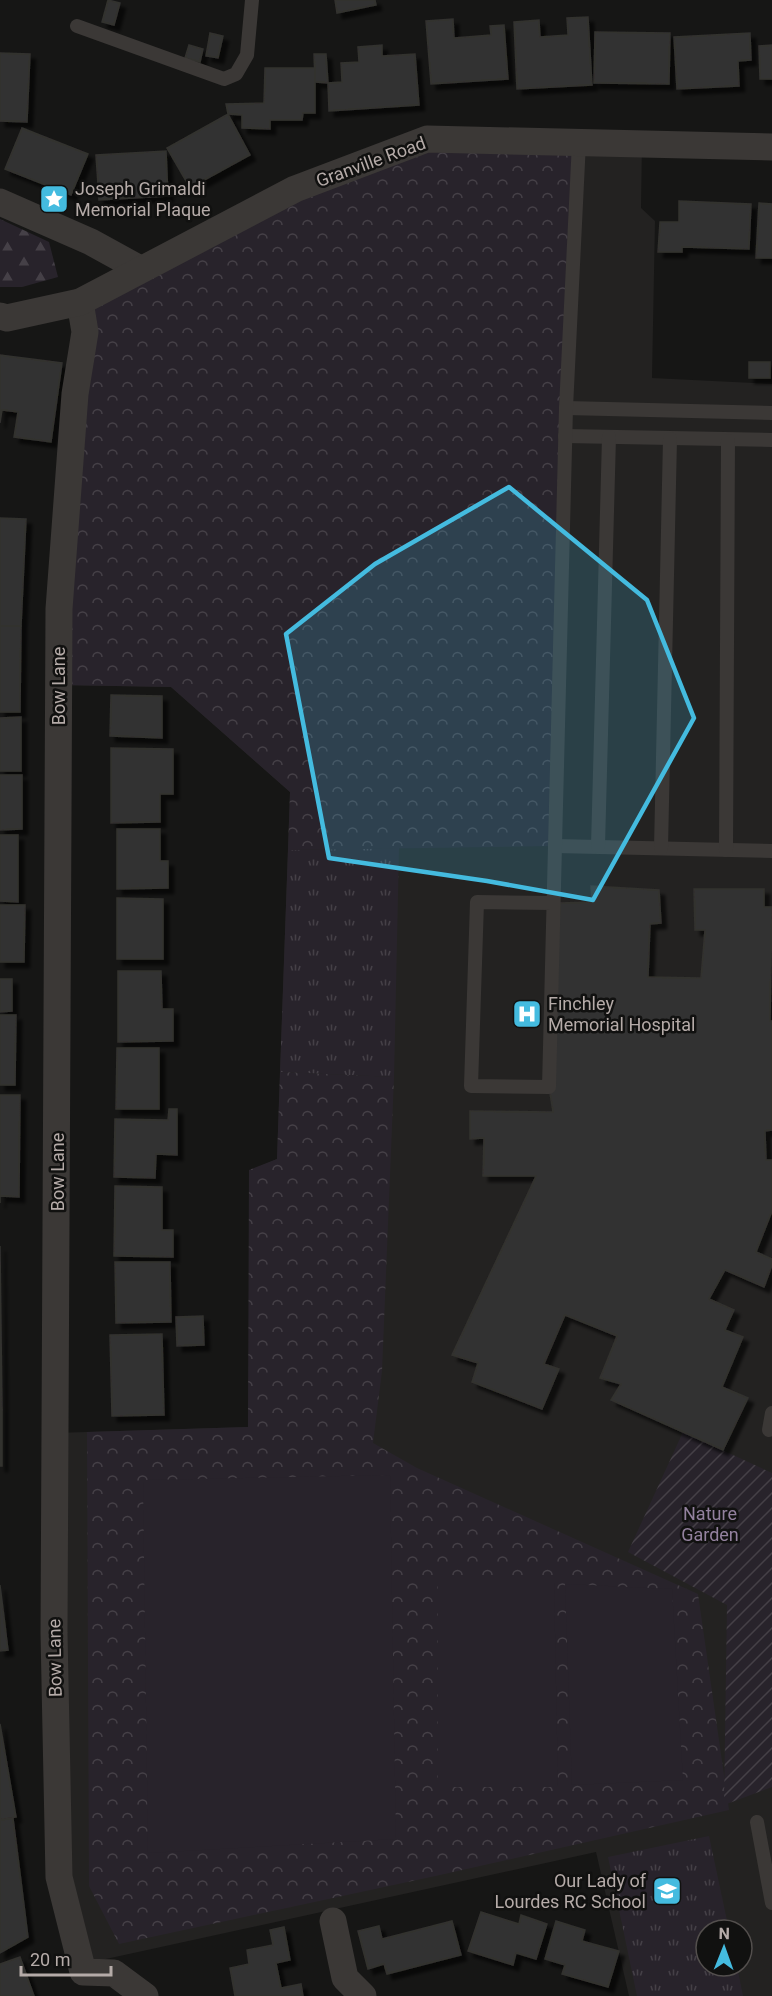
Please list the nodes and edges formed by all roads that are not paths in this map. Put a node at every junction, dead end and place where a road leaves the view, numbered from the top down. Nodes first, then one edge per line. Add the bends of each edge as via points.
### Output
1 (252, 0) edge
2 (77, 26) dead end
3 (579, 142) junction
4 (772, 147) edge
5 (0, 202) edge
6 (140, 269) junction
7 (81, 302) junction
8 (0, 316) edge
9 (566, 408) junction
10 (772, 413) edge
11 (565, 436) junction
12 (609, 437) junction
13 (670, 439) junction
14 (772, 440) edge
15 (728, 441) junction
16 (555, 846) junction
17 (598, 846) junction
18 (661, 848) junction
19 (726, 850) junction
20 (772, 852) edge
21 (553, 903) junction
22 (772, 1413) edge
23 (769, 1430) dead end
24 (757, 1822) dead end
25 (772, 1902) edge
26 (333, 1921) dead end
27 (83, 1984) edge
28 (145, 1996) edge
29 (363, 1996) edge

1 - 2 lane via 247,55 236,74 224,79
3 - 4 street, Granville Road
3 - 6 street, Granville Road via 427,139 295,189
3 - 9 lane
5 - 6 street via 92,242
6 - 7 street, Granville Road
7 - 8 street, Granville Road via 7,318
7 - 27 street, Bow Lane via 85,332 75,394 59,609 54,1633 58,1877
9 - 10 lane
9 - 11 lane
11 - 12 lane
11 - 16 lane
12 - 13 lane
12 - 17 lane
13 - 15 lane
13 - 18 lane
14 - 15 lane
15 - 19 lane
16 - 17 lane
16 - 21 lane
17 - 18 lane
18 - 19 lane
19 - 20 lane
21 - 21 lane via 549,1088 471,1086 477,902
22 - 23 lane
24 - 25 lane
26 - 29 street via 345,1978
27 - 28 street, Bow Lane via 114,1973

